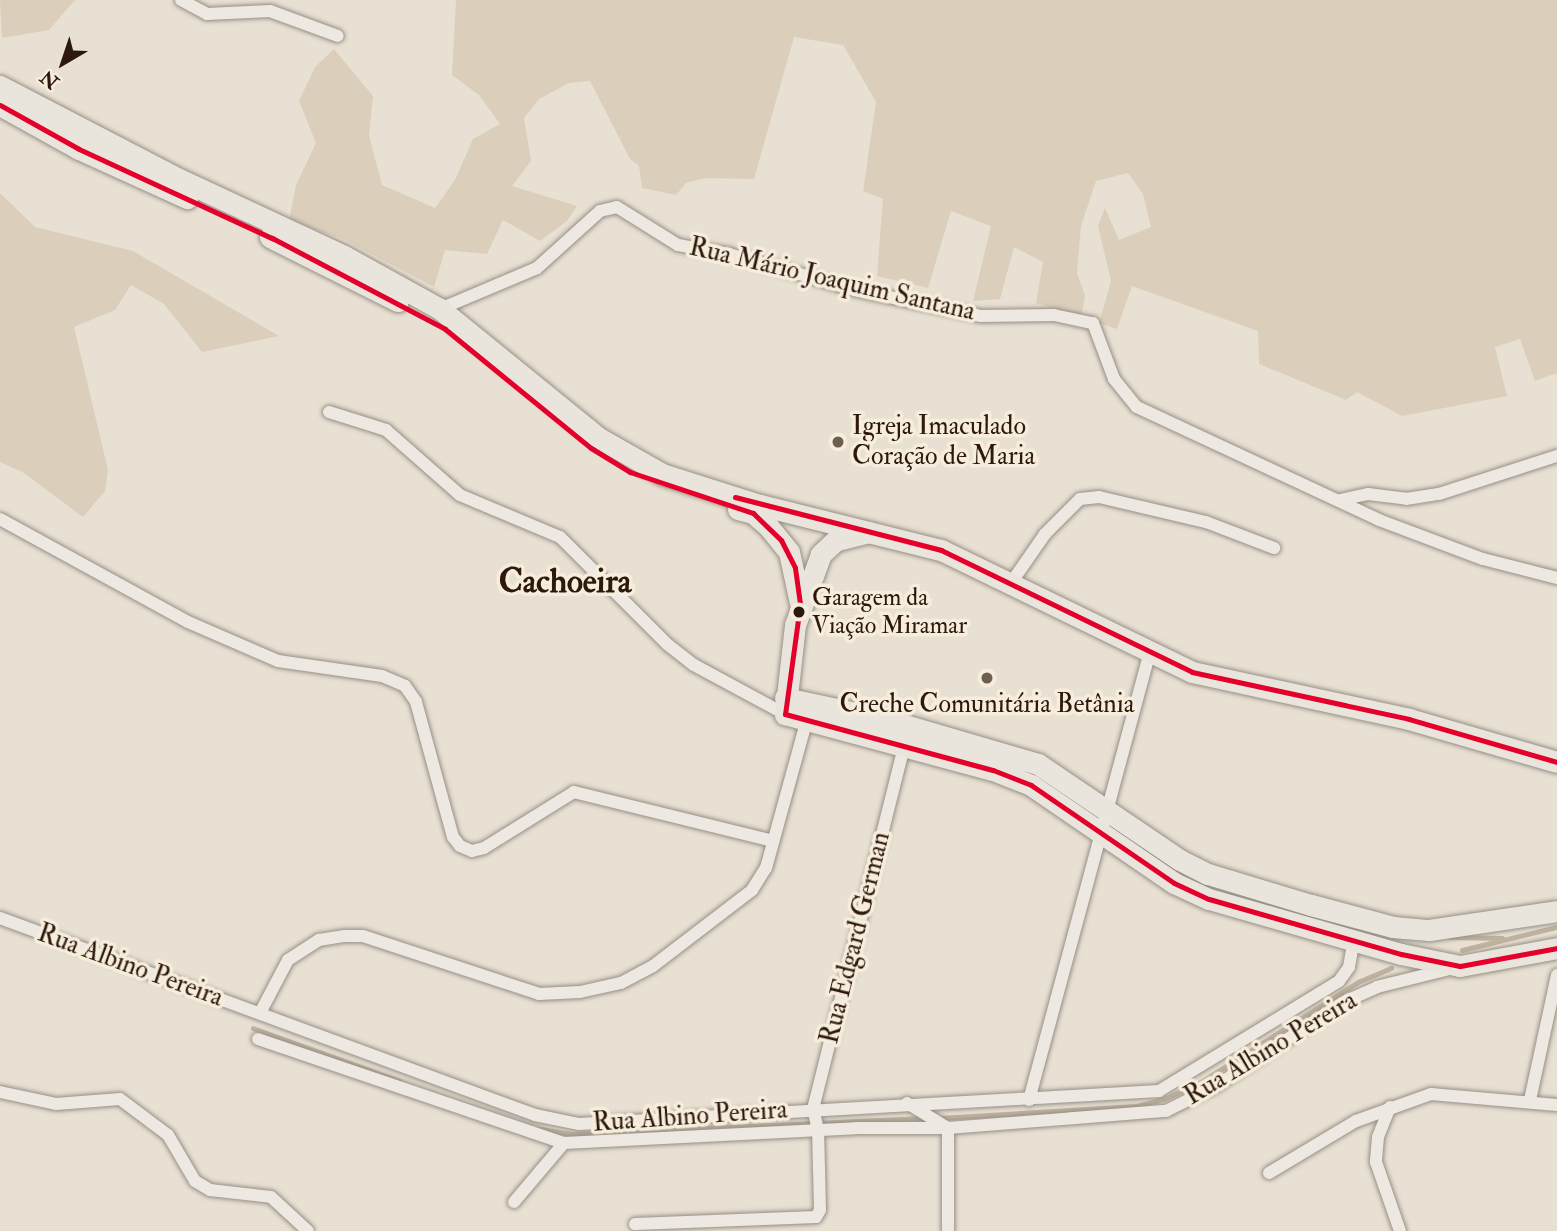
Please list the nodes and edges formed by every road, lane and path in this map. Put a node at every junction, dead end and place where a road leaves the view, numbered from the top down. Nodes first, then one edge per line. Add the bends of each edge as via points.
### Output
1 (181, 0) edge
2 (338, 36) dead end
3 (0, 86) edge
4 (0, 105) edge
5 (440, 309) junction
6 (329, 412) dead end
7 (1557, 456) edge
8 (1340, 500) junction
9 (0, 519) edge
10 (875, 530) junction
11 (1274, 548) dead end
12 (1557, 578) edge
13 (1011, 583) junction
14 (800, 605) junction
15 (1149, 654) junction
16 (785, 706) junction
17 (810, 711) junction
18 (904, 746) junction
19 (1557, 762) edge
20 (1105, 823) junction
21 (773, 841) junction
22 (1557, 911) edge
23 (0, 918) edge
24 (1353, 940) junction
25 (1557, 948) edge
26 (1460, 966) junction
27 (1557, 975) edge
28 (260, 1013) junction
29 (258, 1039) dead end
30 (0, 1092) edge
31 (1029, 1100) junction
32 (1530, 1100) junction
33 (906, 1102) junction
34 (1557, 1105) edge
35 (1390, 1107) junction
36 (815, 1120) junction
37 (943, 1125) junction
38 (564, 1143) junction
39 (1269, 1173) dead end
40 (514, 1202) dead end
41 (635, 1224) dead end
42 (309, 1231) edge
43 (948, 1231) edge
44 (1400, 1231) edge

1 - 2 street via 207,15 270,11
3 - 5 main road via 177,178 344,256
4 - 14 main road via 79,149 445,329 591,448 655,484 753,513 781,540 795,568
5 - 8 street, Rua Mário Joaquim Santana via 537,268 600,211 617,207 678,245 855,290 980,316 1054,315 1093,323 1114,379 1137,407
5 - 10 main road via 599,438 662,474 761,505
6 - 16 street via 386,430 460,495 560,537 667,644 762,703
7 - 8 street via 1439,494 1406,499 1368,494
8 - 12 street, Rua Mário Joaquim Santana via 1483,559
9 - 21 street via 188,622 278,662 382,676 405,686 416,702 453,837 472,851 574,792
10 - 13 main road via 941,550
10 - 14 main road via 827,545
11 - 13 street via 1206,522 1080,499 1045,534
13 - 15 main road
14 - 16 main road
15 - 19 main road via 1233,684 1409,719
15 - 20 street
16 - 17 main road
17 - 18 main road
17 - 20 main road via 1038,764
17 - 21 street
18 - 20 main road via 1031,785
18 - 36 street, Rua Edgard German
20 - 22 main road via 1208,874 1394,927 1474,926
20 - 24 main road via 1174,883 1209,899
20 - 31 street
21 - 28 street via 766,868 752,890 653,966 621,983 539,994 363,936 345,936 318,940 288,960
23 - 28 street, Rua Albino Pereira
24 - 26 main road
24 - 31 street, Rua Albino Pereira via 1349,967 1339,981 1179,1083 1132,1096
25 - 26 main road
26 - 37 street, Rua Albino Pereira via 1377,987 1346,1001 1216,1086 1166,1111
27 - 32 street
28 - 36 street, Rua Albino Pereira via 559,1122
29 - 38 street, Rua Albino Pereira
30 - 42 street via 55,1104 120,1099 168,1135 195,1181 210,1190 271,1197
31 - 33 street, Rua Albino Pereira
32 - 34 street
32 - 35 street via 1431,1094
33 - 36 street, Rua Albino Pereira
33 - 37 street
35 - 39 street via 1356,1121
35 - 44 street via 1378,1137 1376,1161
36 - 37 street, Rua Albino Pereira
36 - 38 street, Rua Albino Pereira
36 - 41 street, Rua Edgard German via 820,1210 816,1217
37 - 43 street
38 - 40 street

